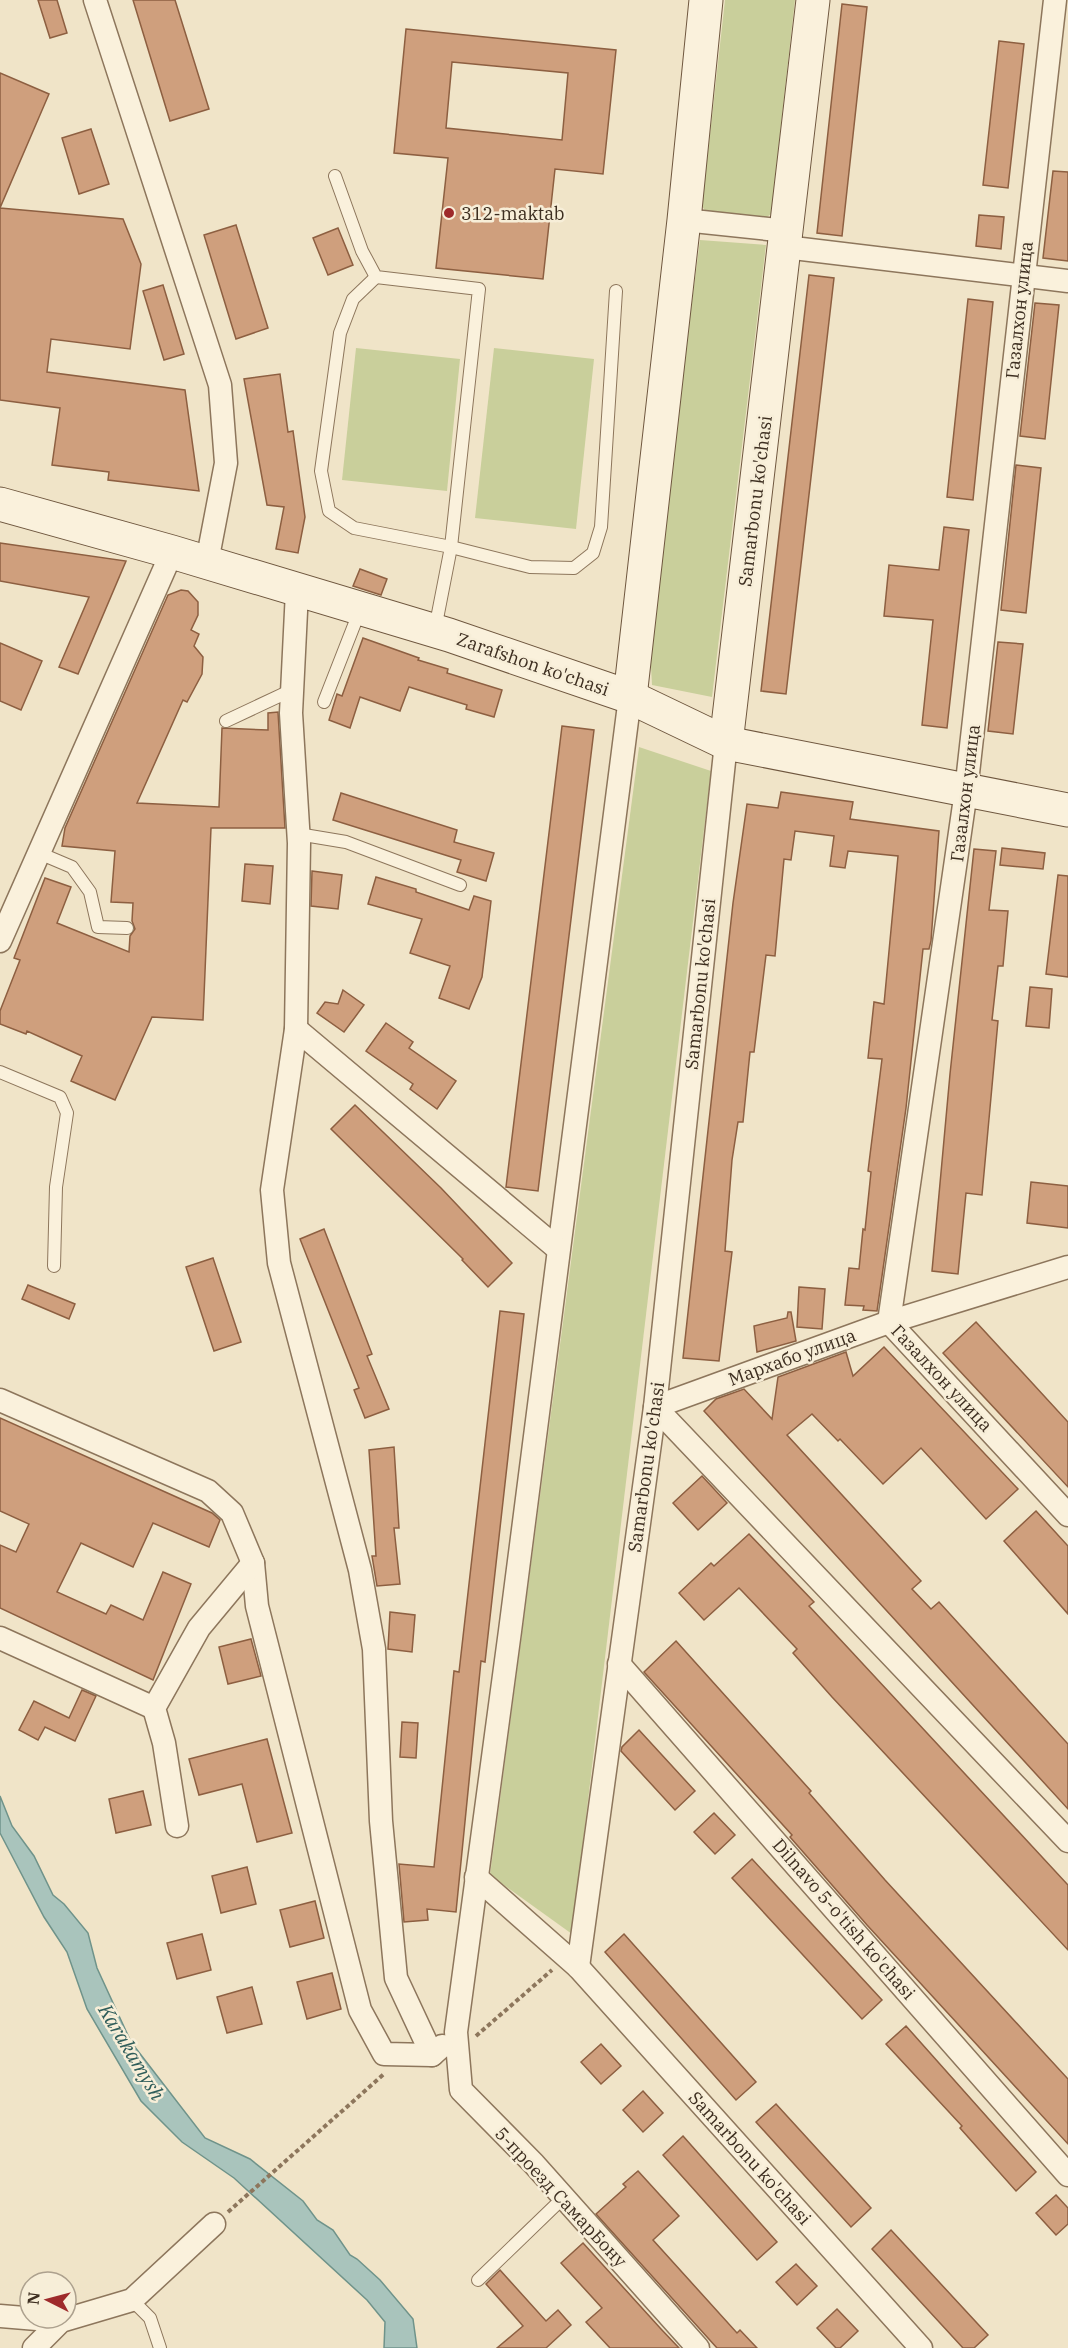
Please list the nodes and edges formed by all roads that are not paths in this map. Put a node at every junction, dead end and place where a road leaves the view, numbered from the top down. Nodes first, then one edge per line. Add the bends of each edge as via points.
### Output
1 (95, 0) edge
2 (813, 0) edge
3 (1055, 0) edge
4 (699, 1) edge
5 (335, 176) dead end
6 (684, 220) junction
7 (786, 239) junction
8 (1023, 275) junction
9 (376, 277) junction
10 (1068, 280) edge
11 (616, 291) dead end
12 (0, 504) edge
13 (451, 547) junction
14 (172, 552) junction
15 (207, 562) junction
16 (297, 591) junction
17 (361, 609) junction
18 (435, 630) junction
19 (292, 690) junction
20 (630, 698) junction
21 (324, 702) dead end
22 (226, 721) dead end
23 (726, 743) junction
24 (966, 791) junction
25 (1068, 810) edge
26 (298, 834) junction
27 (39, 853) junction
28 (460, 885) dead end
29 (127, 928) dead end
30 (0, 941) edge
31 (296, 1029) junction
32 (0, 1072) edge
33 (558, 1249) junction
34 (54, 1266) dead end
35 (1068, 1267) edge
36 (889, 1322) junction
37 (0, 1400) edge
38 (655, 1407) junction
39 (1068, 1515) edge
40 (253, 1563) junction
41 (0, 1638) edge
42 (619, 1665) junction
43 (154, 1708) junction
44 (177, 1826) dead end
45 (1068, 1841) edge
46 (476, 1877) junction
47 (572, 1962) junction
48 (457, 2042) junction
49 (432, 2055) junction
50 (1068, 2175) edge
51 (564, 2198) junction
52 (214, 2224) road end
53 (478, 2280) dead end
54 (132, 2300) junction
55 (0, 2316) edge
56 (78, 2316) edge
57 (18, 2317) edge
58 (52, 2330) edge
59 (34, 2348) edge
60 (160, 2348) edge
61 (698, 2348) edge
62 (921, 2348) edge

1 - 15 street via 220,386 226,463
2 - 7 street, Samarbonu ko'chasi
3 - 8 street, Газалхон улица
4 - 6 street
5 - 9 lane via 362,251
6 - 7 street
6 - 20 street
7 - 8 street
7 - 23 street, Samarbonu ko'chasi
8 - 10 street
8 - 24 street, Газалхон улица
9 - 13 lane via 479,290
9 - 13 lane via 353,299 340,333 321,471 329,511 354,528
11 - 13 lane via 601,527 593,553 574,568 530,567
12 - 14 street, Zarafshon ko'chasi
13 - 18 lane
14 - 15 street, Zarafshon ko'chasi
14 - 27 street
15 - 16 street, Zarafshon ko'chasi
16 - 17 street, Zarafshon ko'chasi
16 - 19 street
17 - 18 street, Zarafshon ko'chasi
17 - 21 lane
18 - 20 street, Zarafshon ko'chasi
19 - 22 lane
19 - 26 street
20 - 23 street, Zarafshon ko'chasi
20 - 33 street
23 - 24 street, Zarafshon ko'chasi
23 - 38 street, Samarbonu ko'chasi
24 - 25 street, Zarafshon ko'chasi
24 - 36 street, Газалхон улица
26 - 28 lane via 346,842
26 - 31 street
27 - 29 lane via 72,867 90,892 98,927
27 - 30 street
31 - 33 street
31 - 49 street via 272,1190 279,1263 360,1570 374,1649 381,1821 396,1978
32 - 34 lane via 60,1097 68,1113 56,1188
33 - 46 street
35 - 36 street, Мархабо улица
36 - 38 street, Мархабо улица
36 - 39 street, Газалхон улица
37 - 40 street via 208,1491 232,1513
38 - 42 street, Samarbonu ko'chasi
38 - 45 street
40 - 43 street via 199,1628
40 - 49 street via 257,1606 360,2010 384,2054
41 - 43 street
42 - 47 street, Samarbonu ko'chasi
42 - 50 street, Dilnavo 5-o'tish ko'chasi
43 - 44 street via 164,1743
46 - 47 street, Samarbonu ko'chasi
46 - 48 street
47 - 62 street, Samarbonu ko'chasi
48 - 49 street
48 - 51 street, 5-проезд СамарБону via 461,2090
51 - 53 lane
51 - 61 street, 5-проезд СамарБону
52 - 54 street
54 - 56 street
54 - 60 lane via 150,2318
55 - 57 street
58 - 59 street

